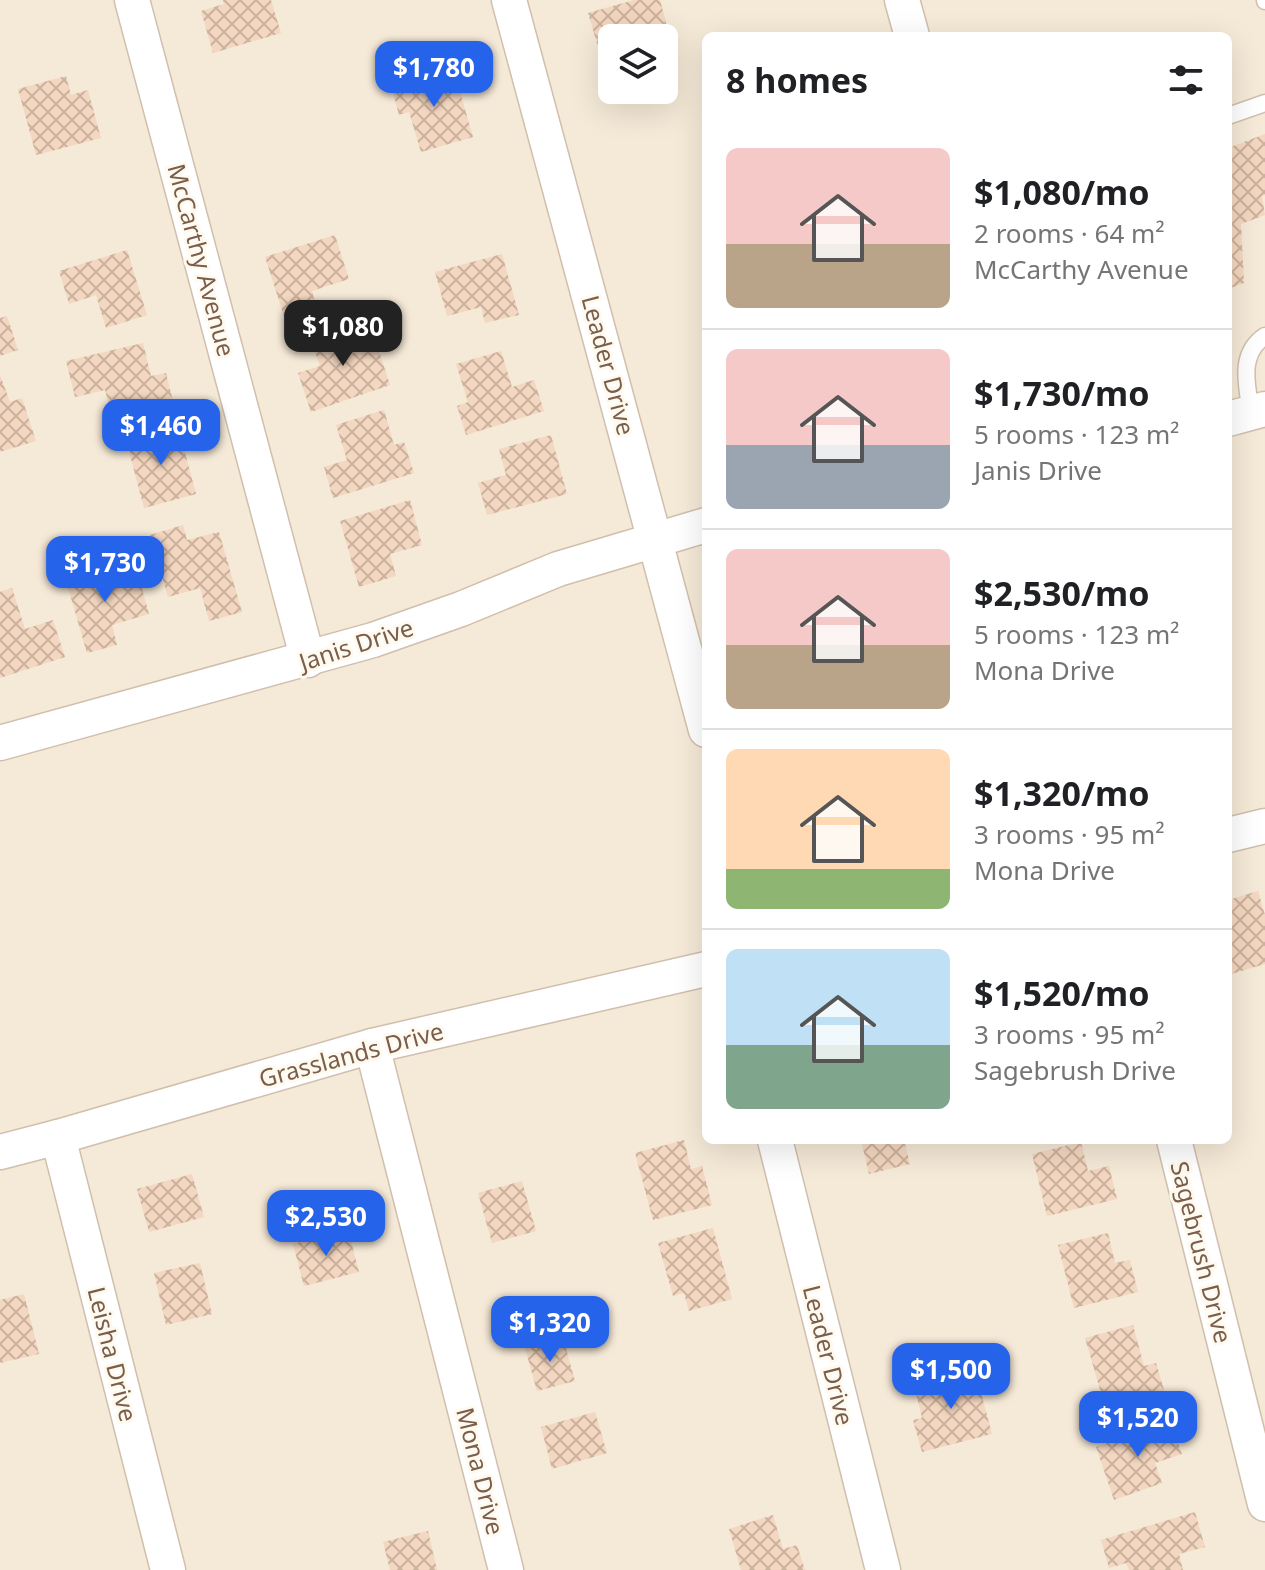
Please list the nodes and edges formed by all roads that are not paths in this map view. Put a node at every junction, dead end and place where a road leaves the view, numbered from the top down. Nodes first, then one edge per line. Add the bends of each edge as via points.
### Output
1 (132, 0) edge
2 (509, 0) edge
3 (902, 0) edge
4 (911, 32) edge
5 (1265, 103) edge
6 (1232, 115) edge
7 (1265, 336) edge
8 (1248, 414) edge
9 (702, 526) edge
10 (656, 539) junction
11 (308, 660) junction
12 (702, 715) edge
13 (0, 743) edge
14 (1265, 826) edge
15 (1232, 834) edge
16 (702, 970) edge
17 (372, 1046) junction
18 (58, 1137) junction
19 (776, 1144) edge
20 (1175, 1144) edge
21 (0, 1152) edge
22 (1265, 1504) edge
23 (168, 1570) edge
24 (506, 1570) edge
25 (883, 1570) edge

1 - 11 street, McCarthy Avenue
2 - 10 street, Leader Drive
3 - 4 street
5 - 6 lane
7 - 8 lane via 1254,343 1244,372
9 - 10 street, Janis Drive
10 - 11 street, Janis Drive
10 - 12 street, Leader Drive
11 - 13 street, Janis Drive
14 - 15 street
16 - 17 street, Grasslands Drive
17 - 18 street, Grasslands Drive
17 - 24 street, Mona Drive
18 - 21 street, Grasslands Drive
18 - 23 street, Leisha Drive
19 - 25 street, Leader Drive
20 - 22 street, Sagebrush Drive

